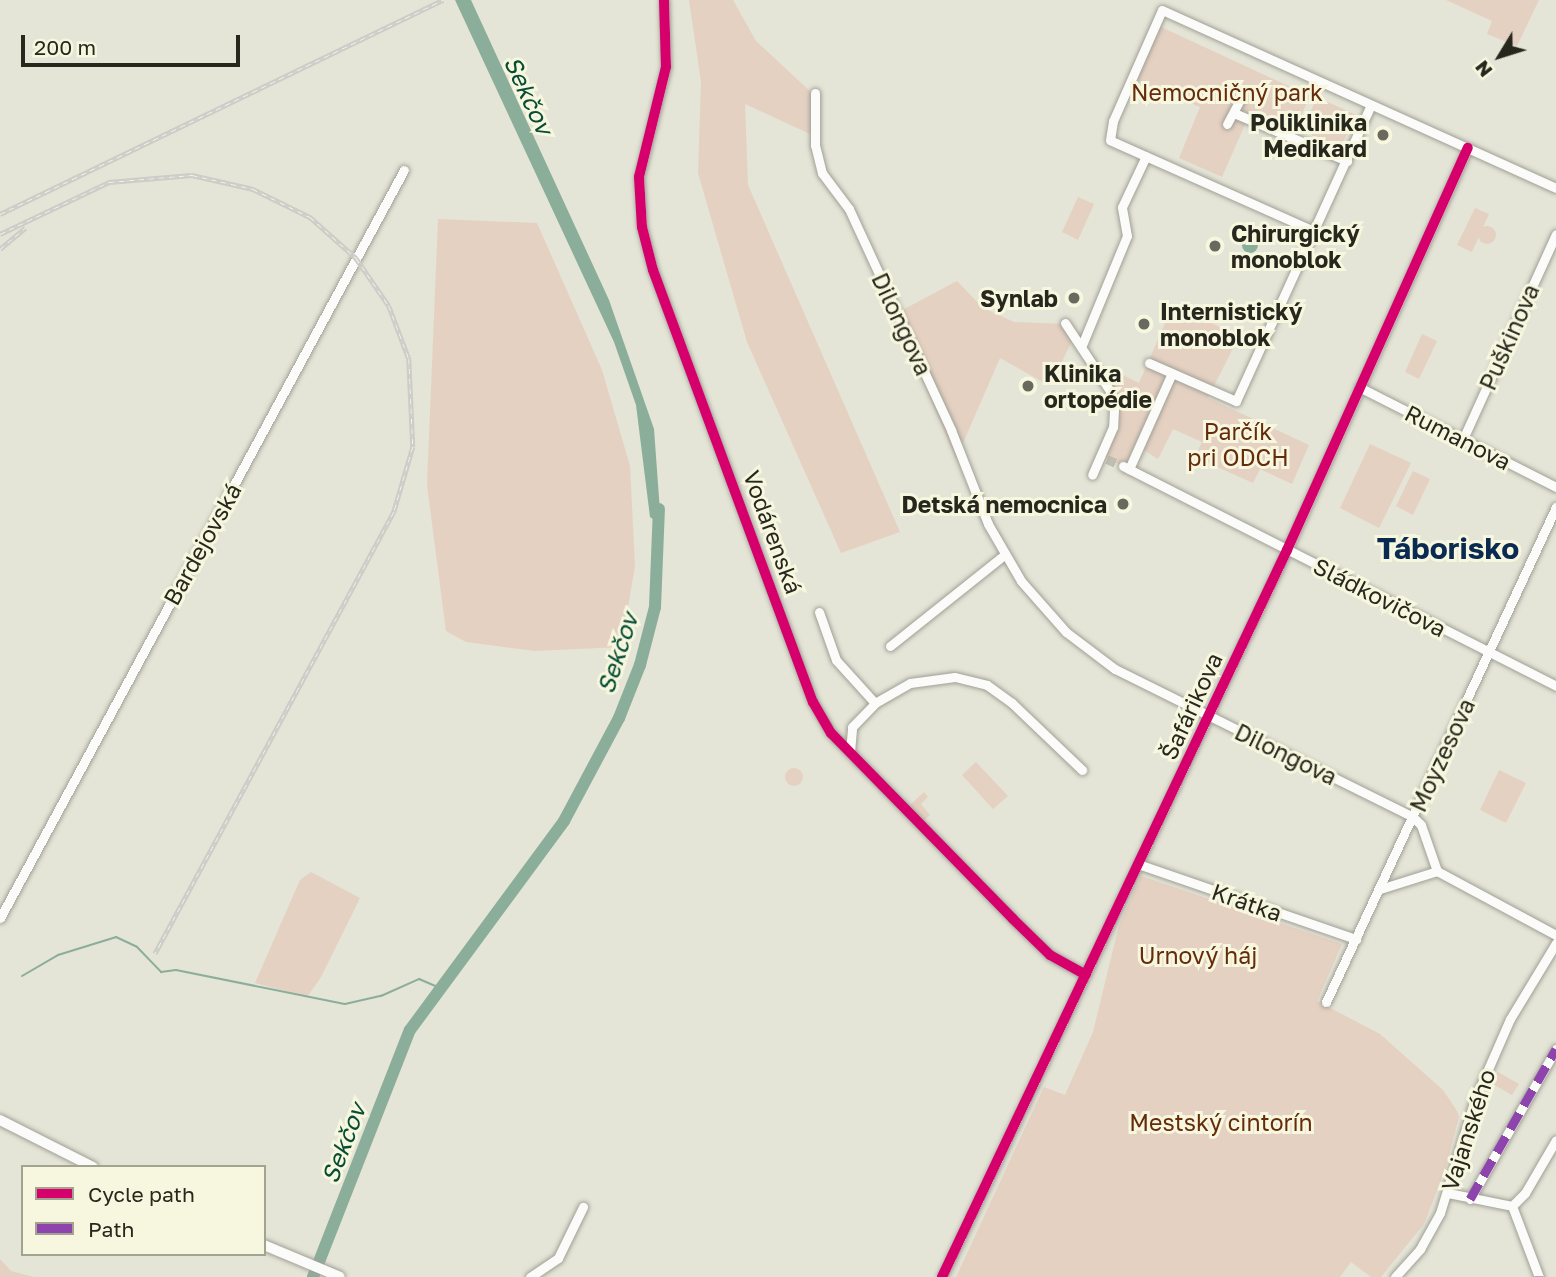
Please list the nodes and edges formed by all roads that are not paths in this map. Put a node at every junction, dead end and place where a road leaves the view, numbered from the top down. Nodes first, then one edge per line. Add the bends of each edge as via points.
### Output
1 (664, 0) edge
2 (815, 93) dead end
3 (1241, 98) dead end
4 (1371, 105) junction
5 (1234, 113) junction
6 (1227, 124) dead end
7 (1468, 148) junction
8 (1146, 156) junction
9 (1347, 161) junction
10 (404, 170) dead end
11 (1556, 188) edge
12 (1314, 231) junction
13 (1556, 234) edge
14 (1065, 323) dead end
15 (1082, 345) junction
16 (1149, 363) dead end
17 (1172, 373) junction
18 (1359, 387) junction
19 (1463, 439) junction
20 (1092, 475) dead end
21 (1556, 486) edge
22 (1556, 507) edge
23 (1287, 550) junction
24 (1004, 555) junction
25 (819, 612) dead end
26 (890, 646) dead end
27 (1489, 652) junction
28 (1556, 686) edge
29 (875, 703) junction
30 (1209, 717) junction
31 (851, 754) junction
32 (1082, 770) dead end
33 (1413, 817) junction
34 (1138, 864) junction
35 (1437, 871) junction
36 (1380, 889) junction
37 (0, 918) edge
38 (1556, 935) edge
39 (1356, 939) junction
40 (1556, 943) edge
41 (1086, 975) junction
42 (1326, 1002) dead end
43 (1556, 1049) edge
44 (0, 1120) edge
45 (1556, 1140) edge
46 (89, 1165) edge
47 (1448, 1193) junction
48 (1470, 1199) junction
49 (1511, 1206) junction
50 (583, 1207) dead end
51 (266, 1246) edge
52 (340, 1277) edge
53 (530, 1277) edge
54 (942, 1277) edge
55 (1395, 1277) edge
56 (1539, 1277) edge

1 - 31 street, Vodárenská via 666,67 639,177 645,237 813,702 831,733
2 - 24 street, Dilongova via 817,162 849,209
3 - 5 street
4 - 7 street
4 - 8 street via 1162,10 1113,121 1110,140
4 - 9 street
5 - 6 street
5 - 9 street
7 - 11 street
7 - 18 street, Šafárikova
8 - 12 street
8 - 15 street via 1122,207 1128,236
9 - 12 street
10 - 37 street, Bardejovská
12 - 17 street via 1236,401
13 - 19 street, Puškinova
14 - 15 street
15 - 20 street via 1110,391 1114,410 1104,457
16 - 17 street
17 - 23 street, Sládkovičova via 1126,468
18 - 19 street, Rumanova
18 - 23 street, Šafárikova
19 - 21 street, Rumanova
22 - 27 street, Moyzesova
23 - 27 street, Sládkovičova
23 - 30 street, Šafárikova
24 - 26 street
24 - 30 street, Dilongova via 1047,613 1086,649 1129,677
25 - 29 street via 836,660
27 - 28 street, Sládkovičova
27 - 33 street, Moyzesova
29 - 31 street via 852,727
29 - 32 street via 919,681 970,679 1012,703
30 - 33 street, Dilongova
30 - 34 street, Šafárikova
31 - 41 street, Vodárenská via 1050,956
33 - 35 street via 1421,825
33 - 36 street, Moyzesova
34 - 39 street, Krátka
34 - 41 street, Šafárikova
35 - 36 street
35 - 38 street
36 - 39 street, Moyzesova
39 - 42 street, Moyzesova
40 - 47 street, Vajanského via 1510,1019 1488,1069 1466,1123
41 - 54 street, Šafárikova
43 - 48 street
44 - 46 main road
45 - 49 street via 1525,1193
47 - 48 street
47 - 55 street, Vajanského via 1420,1249
48 - 49 street
49 - 56 street
50 - 53 street via 558,1258
51 - 52 main road

